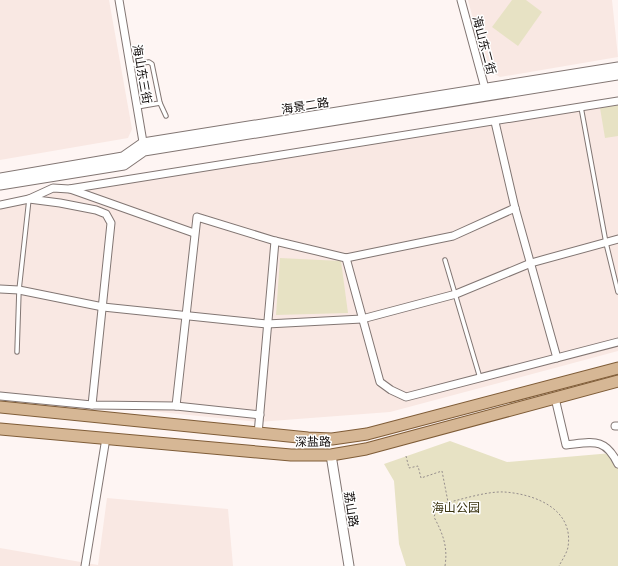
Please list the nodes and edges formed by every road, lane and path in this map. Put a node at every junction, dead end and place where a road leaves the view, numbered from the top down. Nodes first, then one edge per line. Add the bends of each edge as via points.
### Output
1 (119, 0) edge
2 (461, 0) edge
3 (130, 65) junction
4 (618, 67) edge
5 (618, 75) edge
6 (486, 92) junction
7 (618, 101) edge
8 (160, 103) junction
9 (137, 107) junction
10 (581, 108) junction
11 (166, 116) dead end
12 (495, 122) junction
13 (144, 147) junction
14 (0, 178) edge
15 (0, 185) edge
16 (69, 189) junction
17 (29, 199) junction
18 (0, 205) edge
19 (515, 208) junction
20 (194, 233) junction
21 (618, 239) edge
22 (276, 241) junction
23 (606, 243) junction
24 (346, 258) junction
25 (445, 260) dead end
26 (531, 263) junction
27 (0, 288) edge
28 (19, 290) junction
29 (618, 292) edge
30 (456, 294) junction
31 (103, 307) junction
32 (185, 315) junction
33 (362, 319) junction
34 (267, 324) junction
35 (618, 342) edge
36 (17, 352) dead end
37 (557, 358) junction
38 (618, 368) edge
39 (480, 378) junction
40 (618, 381) edge
41 (0, 396) edge
42 (555, 398) junction
43 (92, 404) junction
44 (176, 406) junction
45 (0, 407) edge
46 (260, 416) junction
47 (0, 428) edge
48 (258, 434) junction
49 (106, 438) junction
50 (331, 455) junction
51 (406, 456) dead end
52 (618, 464) edge
53 (449, 503) junction
54 (85, 566) edge
55 (348, 566) edge
56 (445, 566) edge
57 (559, 566) edge

1 - 3 street, 海山东三街
2 - 6 street, 海山东二街
3 - 8 lane via 149,62 152,64
3 - 9 street, 海山东三街
4 - 6 street, 海景二路
5 - 6 street, 海景二路
6 - 13 street, 海景二路
7 - 10 street
8 - 9 lane
8 - 11 lane
9 - 13 street, 海山东三街
10 - 12 street
10 - 23 lane
12 - 16 street
12 - 19 street
13 - 14 street, 海景二路 via 123,157
13 - 15 street, 海景二路 via 124,164
16 - 17 street via 53,188
16 - 20 street
17 - 18 street
17 - 28 lane
17 - 31 street via 96,210 106,214 111,223
19 - 24 street via 453,236
19 - 26 street
20 - 22 street via 197,216
20 - 32 street
21 - 23 street
22 - 24 street
22 - 34 street
23 - 26 street
23 - 29 lane
24 - 33 street
25 - 30 lane
26 - 30 street
26 - 37 street
27 - 28 street
28 - 31 street
28 - 36 lane
30 - 33 street
30 - 39 lane
31 - 32 street
31 - 43 street
32 - 34 street
32 - 44 street
33 - 34 street
33 - 39 street via 380,382 391,390 406,397
34 - 46 street
35 - 37 street
37 - 39 street
38 - 48 main road, 深盐路 via 368,434 332,439
40 - 42 main road, 深盐路
41 - 43 street
42 - 50 main road, 深盐路 via 366,449
42 - 52 street via 566,445 594,442 603,444
43 - 44 street
44 - 46 street
45 - 48 main road, 深盐路
46 - 48 street
47 - 49 main road, 深盐路
49 - 50 main road, 深盐路 via 291,455
49 - 54 street
50 - 55 street, 荔山路
51 - 53 path via 409,468 418,466 421,478 442,472
53 - 56 path via 438,505 434,517 444,535 447,554
53 - 57 path via 503,492 537,497 559,513 569,531 568,548

